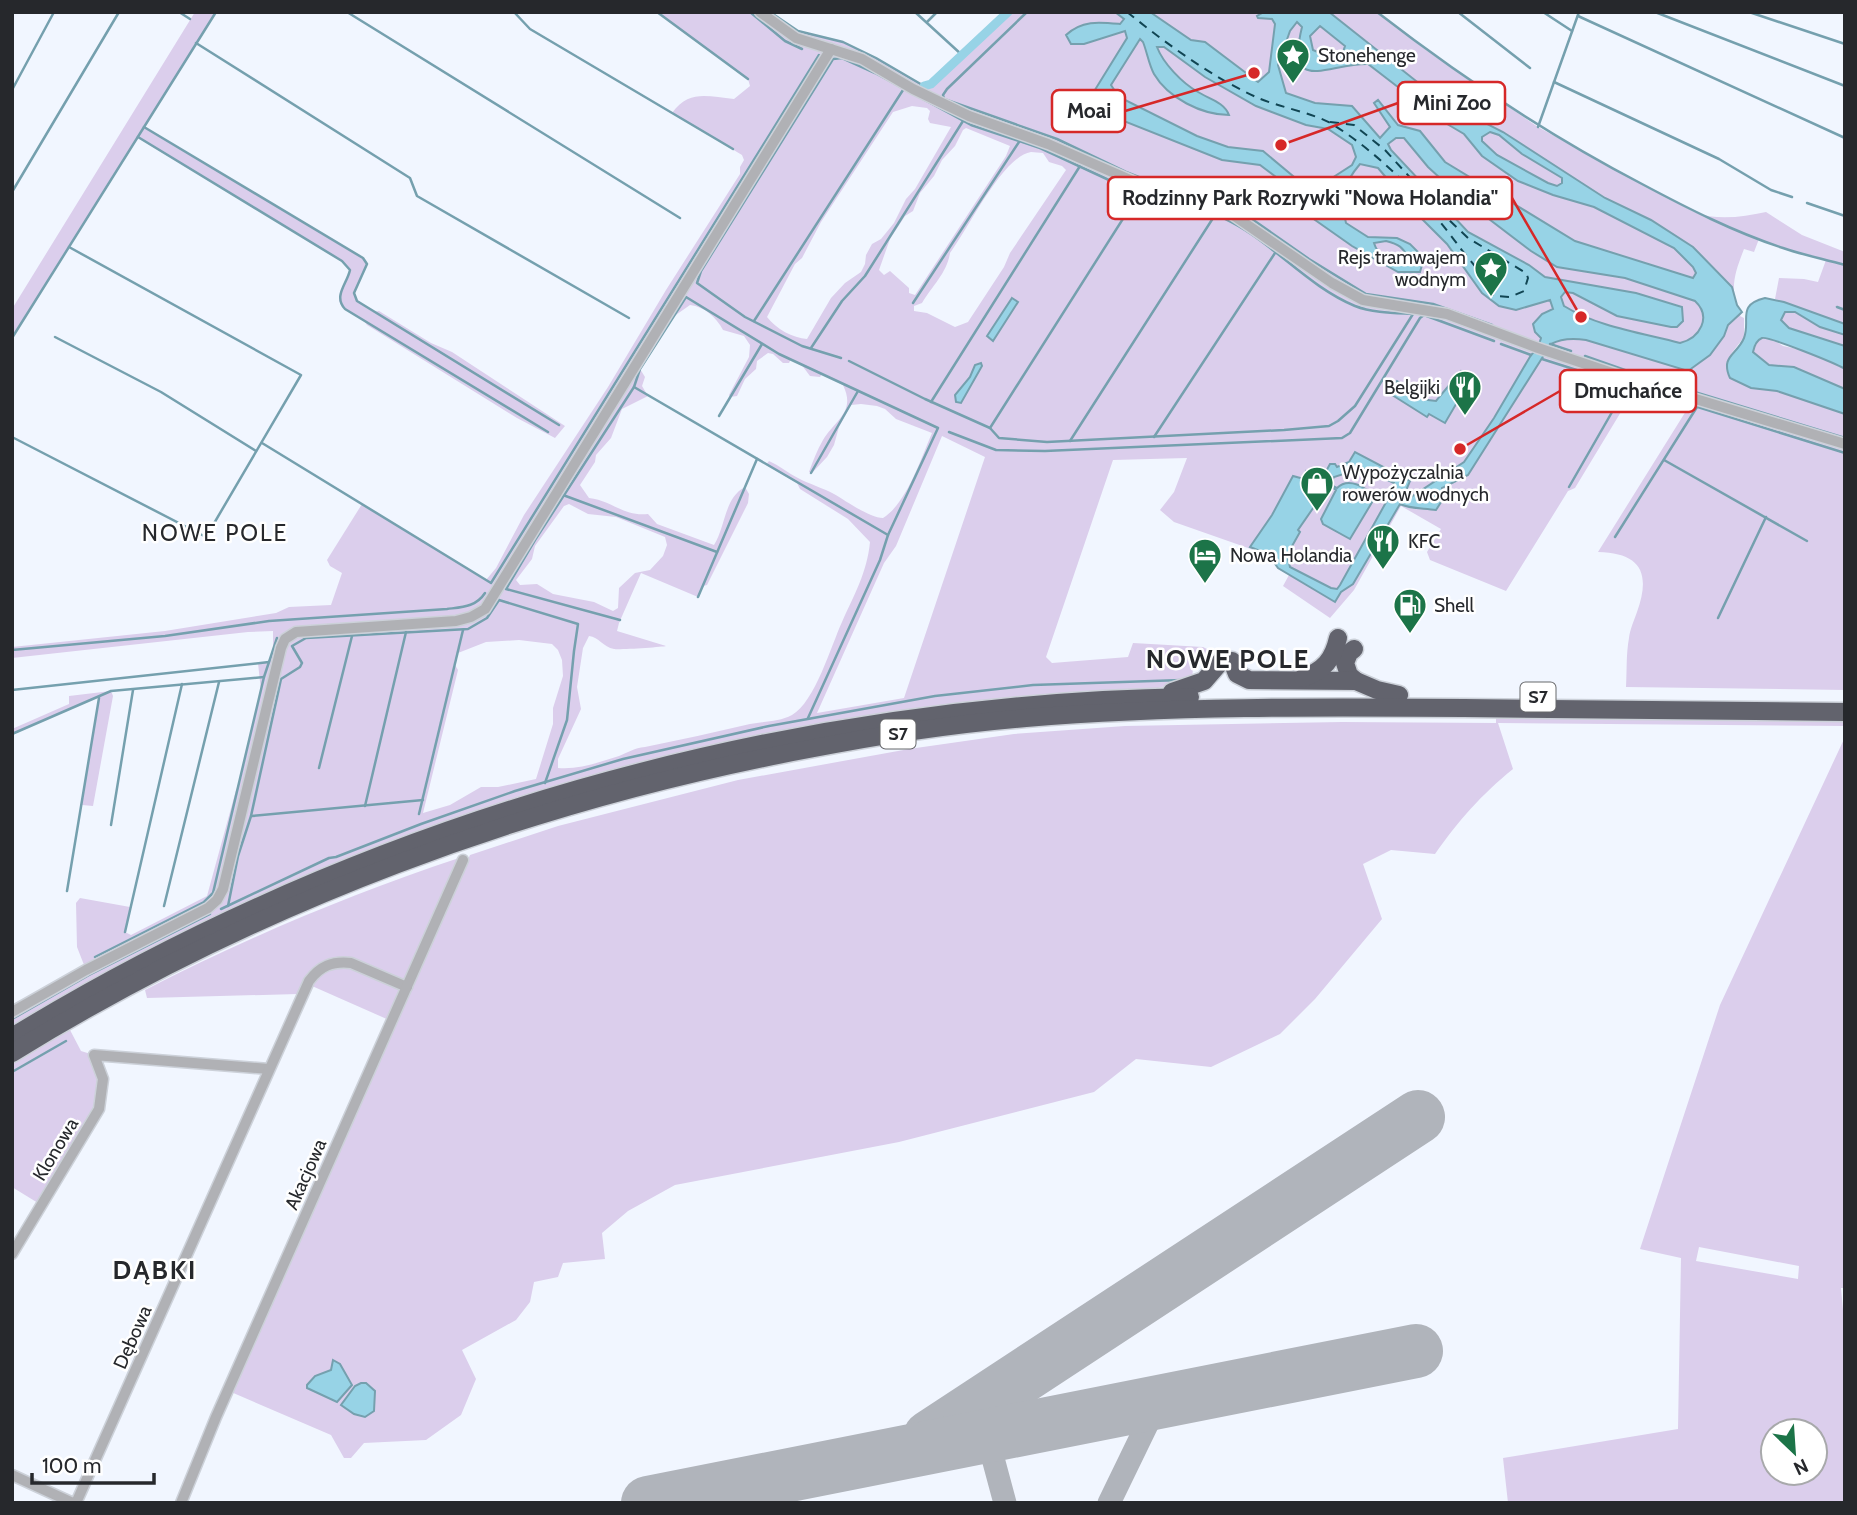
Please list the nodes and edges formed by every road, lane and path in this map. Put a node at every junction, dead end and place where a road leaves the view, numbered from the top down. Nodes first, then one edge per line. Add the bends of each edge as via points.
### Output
1 (760, 12) edge
2 (831, 49) junction
3 (1845, 444) edge
4 (1338, 638) dead end
5 (1354, 649) dead end
6 (1249, 680) junction
7 (1296, 680) junction
8 (1204, 681) junction
9 (1356, 681) junction
10 (1399, 695) junction
11 (1148, 698) junction
12 (1845, 699) edge
13 (1845, 712) edge
14 (463, 860) dead end
15 (407, 987) junction
16 (12, 1012) edge
17 (12, 1037) edge
18 (12, 1053) edge
19 (269, 1069) junction
20 (12, 1254) edge
21 (12, 1475) edge
22 (75, 1503) edge
23 (181, 1503) edge

1 - 2 street via 796,38
2 - 3 street via 862,59 969,116 1167,195 1230,213 1357,298 1435,310 1541,350
2 - 16 street via 485,609 456,621 288,635 218,900
4 - 7 highway via 1324,667
5 - 9 highway via 1345,663
6 - 7 highway
6 - 8 highway
6 - 8 highway via 1237,674 1227,660
7 - 9 highway
8 - 11 highway
9 - 10 highway
10 - 11 highway, S7
10 - 12 highway, S7
11 - 17 highway, S7 via 1017,706 845,729 687,761 566,793 422,840 278,899 152,959
13 - 18 highway, S7 via 1174,709 1021,718 839,743 599,797 426,854 218,941
14 - 15 street, Akacjowa
15 - 19 street, Dębowa via 351,963 334,963 316,971
15 - 23 street, Akacjowa
19 - 20 street, Klonowa via 94,1055 103,1079 99,1110
19 - 22 street, Dębowa
21 - 22 street

